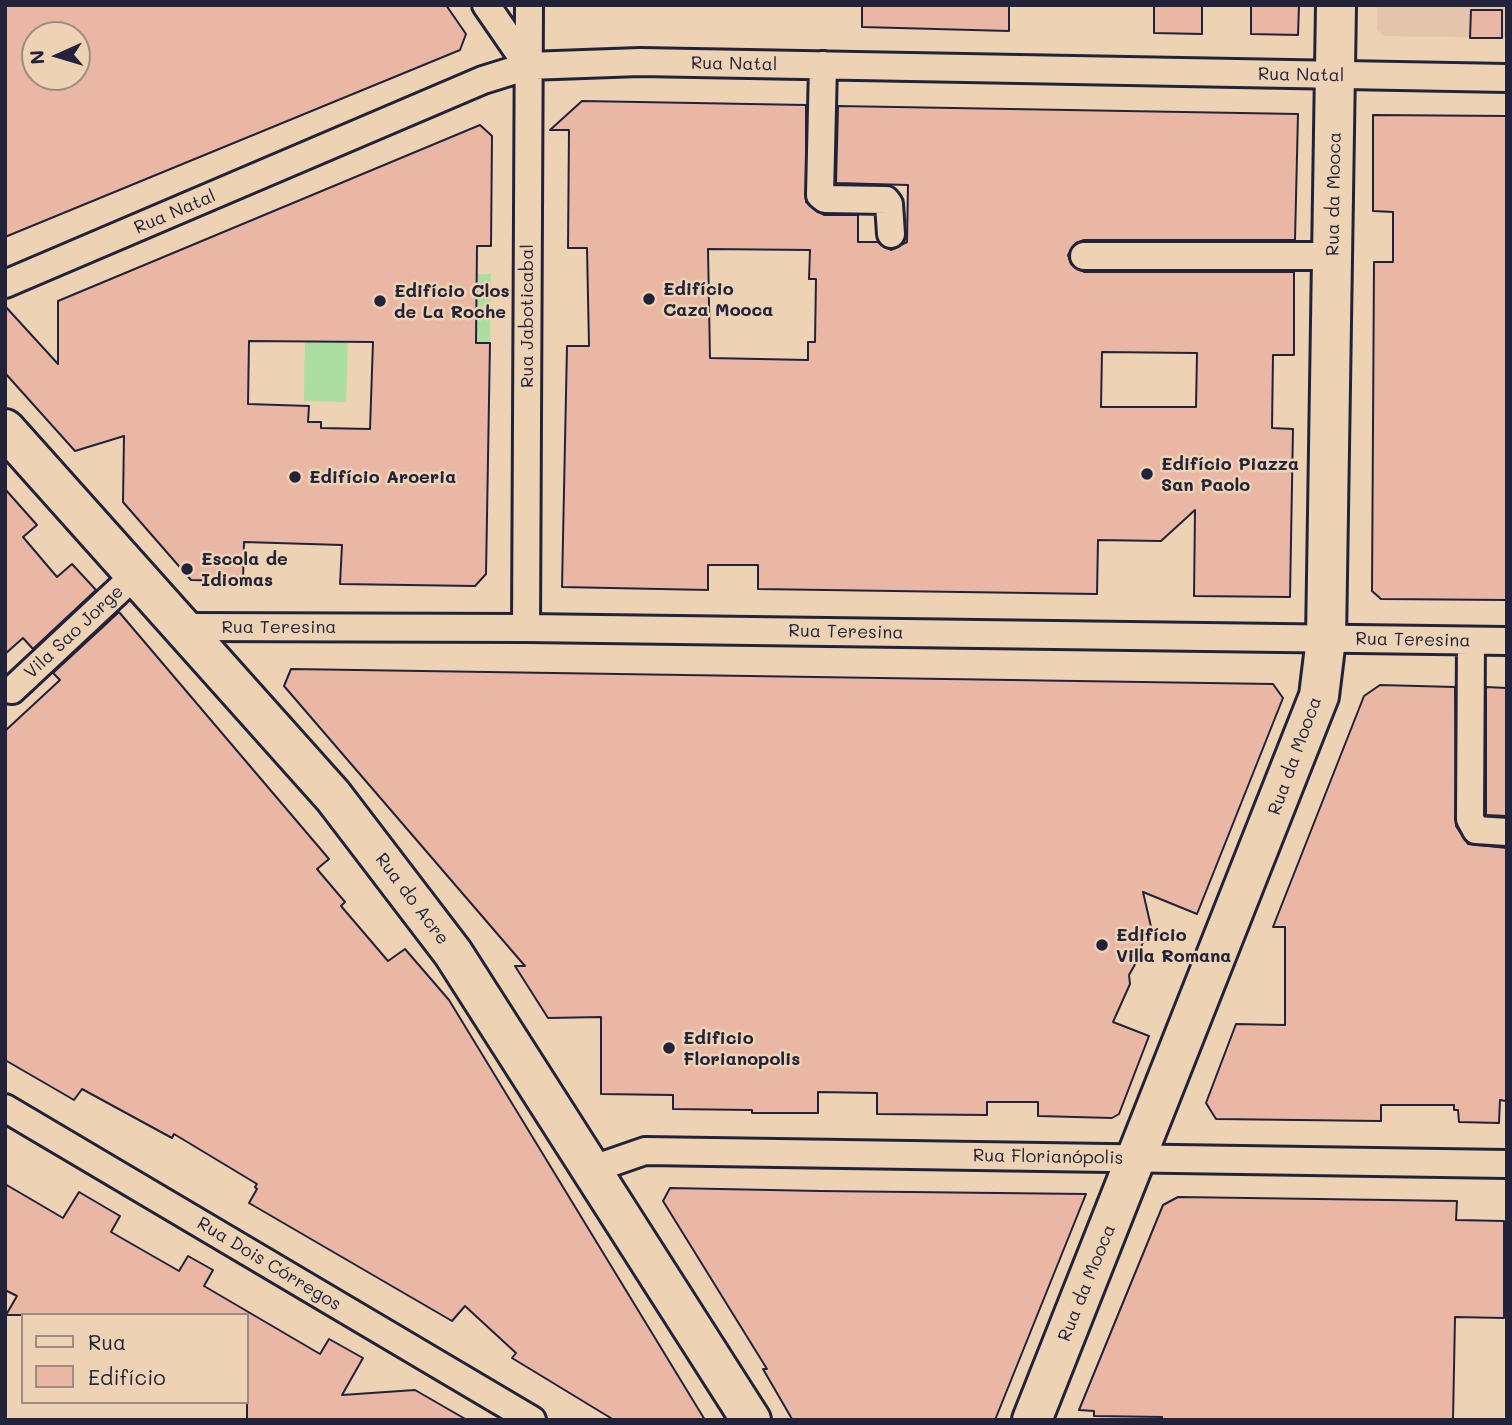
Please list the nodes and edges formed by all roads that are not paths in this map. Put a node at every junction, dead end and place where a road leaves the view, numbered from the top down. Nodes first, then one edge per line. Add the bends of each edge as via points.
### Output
1 (486, 5) edge
2 (529, 5) edge
3 (1336, 5) edge
4 (823, 65) junction
5 (528, 66) junction
6 (1336, 76) junction
7 (1507, 78) edge
8 (891, 234) dead end
9 (1084, 256) dead end
10 (1332, 256) junction
11 (5, 284) edge
12 (5, 429) edge
13 (135, 575) junction
14 (185, 627) junction
15 (526, 628) junction
16 (1326, 639) junction
17 (1471, 641) junction
18 (1507, 641) edge
19 (12, 690) dead end
20 (1507, 832) edge
21 (5, 1108) edge
22 (1137, 1158) junction
23 (1507, 1164) edge
24 (593, 1169) junction
25 (532, 1420) edge
26 (751, 1420) edge
27 (1032, 1420) edge

1 - 5 street
2 - 5 street, Rua Jaboticabal
3 - 6 main road, Rua da Mooca
4 - 5 street, Rua Natal via 640,62
4 - 6 street, Rua Natal
4 - 8 street via 820,195 825,199 886,200
5 - 11 street, Rua Natal via 482,80
5 - 15 street, Rua Jaboticabal
6 - 7 street, Rua Natal
6 - 10 main road, Rua da Mooca
9 - 10 street
10 - 16 main road, Rua da Mooca
12 - 13 main road, Rua do Acre
13 - 14 main road, Rua do Acre
13 - 19 street, Vila Sao Jorge
14 - 15 street, Rua Teresina
14 - 24 main road, Rua do Acre via 333,796 453,953
15 - 16 street, Rua Teresina
16 - 17 street, Rua Teresina
16 - 22 main road, Rua da Mooca via 1315,709
17 - 18 street, Rua Teresina
17 - 20 street via 1470,819 1476,830
21 - 25 street, Rua Dois Córregos
22 - 23 street, Rua Florianópolis
22 - 24 street, Rua Florianópolis via 645,1151
22 - 27 main road, Rua da Mooca
24 - 26 main road, Rua do Acre

